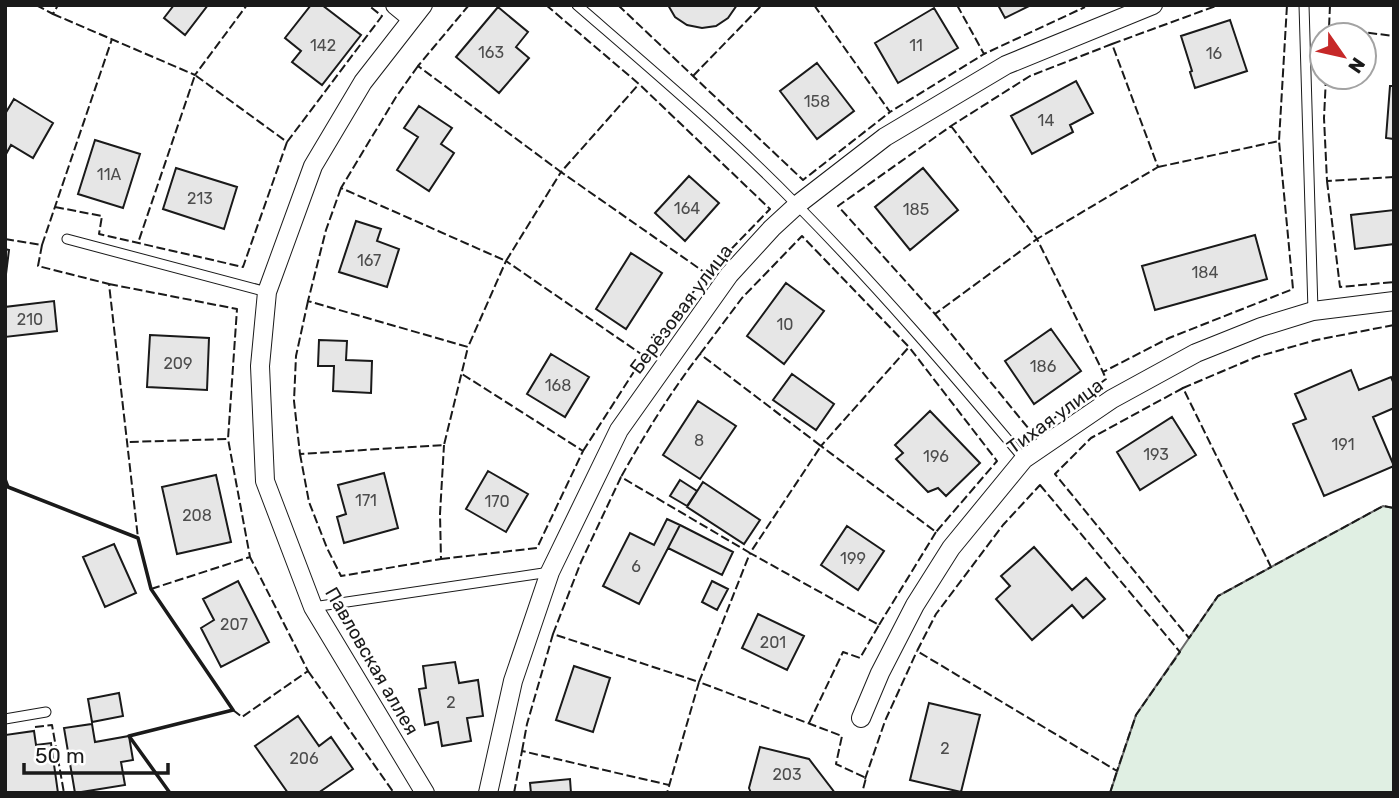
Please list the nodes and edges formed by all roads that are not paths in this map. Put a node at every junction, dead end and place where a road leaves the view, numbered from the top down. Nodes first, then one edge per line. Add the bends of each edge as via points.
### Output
1 (395, 5) edge
2 (576, 5) edge
3 (1153, 5) edge
4 (1304, 5) edge
5 (417, 12) edge
6 (797, 205) junction
7 (67, 239) dead end
8 (267, 292) junction
9 (1394, 301) edge
10 (1313, 311) junction
11 (1024, 459) junction
12 (550, 572) junction
13 (313, 607) junction
14 (46, 712) dead end
15 (861, 718) dead end
16 (5, 719) edge
17 (425, 793) edge
18 (488, 793) edge

1 - 5 street
2 - 6 lane via 687,100
3 - 6 street, Берёзовая улица via 1006,65 885,137
4 - 10 lane
5 - 8 street, Павловская аллея via 363,82 313,166
6 - 11 lane via 933,351
6 - 12 street, Берёзовая улица via 729,275 619,430
7 - 8 lane
8 - 13 street, Павловская аллея via 260,366 265,481
9 - 10 street, Тихая улица
10 - 11 street, Тихая улица via 1196,353 1112,399
11 - 15 street, Тихая улица via 951,548 915,605
12 - 13 lane
12 - 18 street, Берёзовая улица via 513,681
13 - 17 street, Павловская аллея
14 - 16 lane

